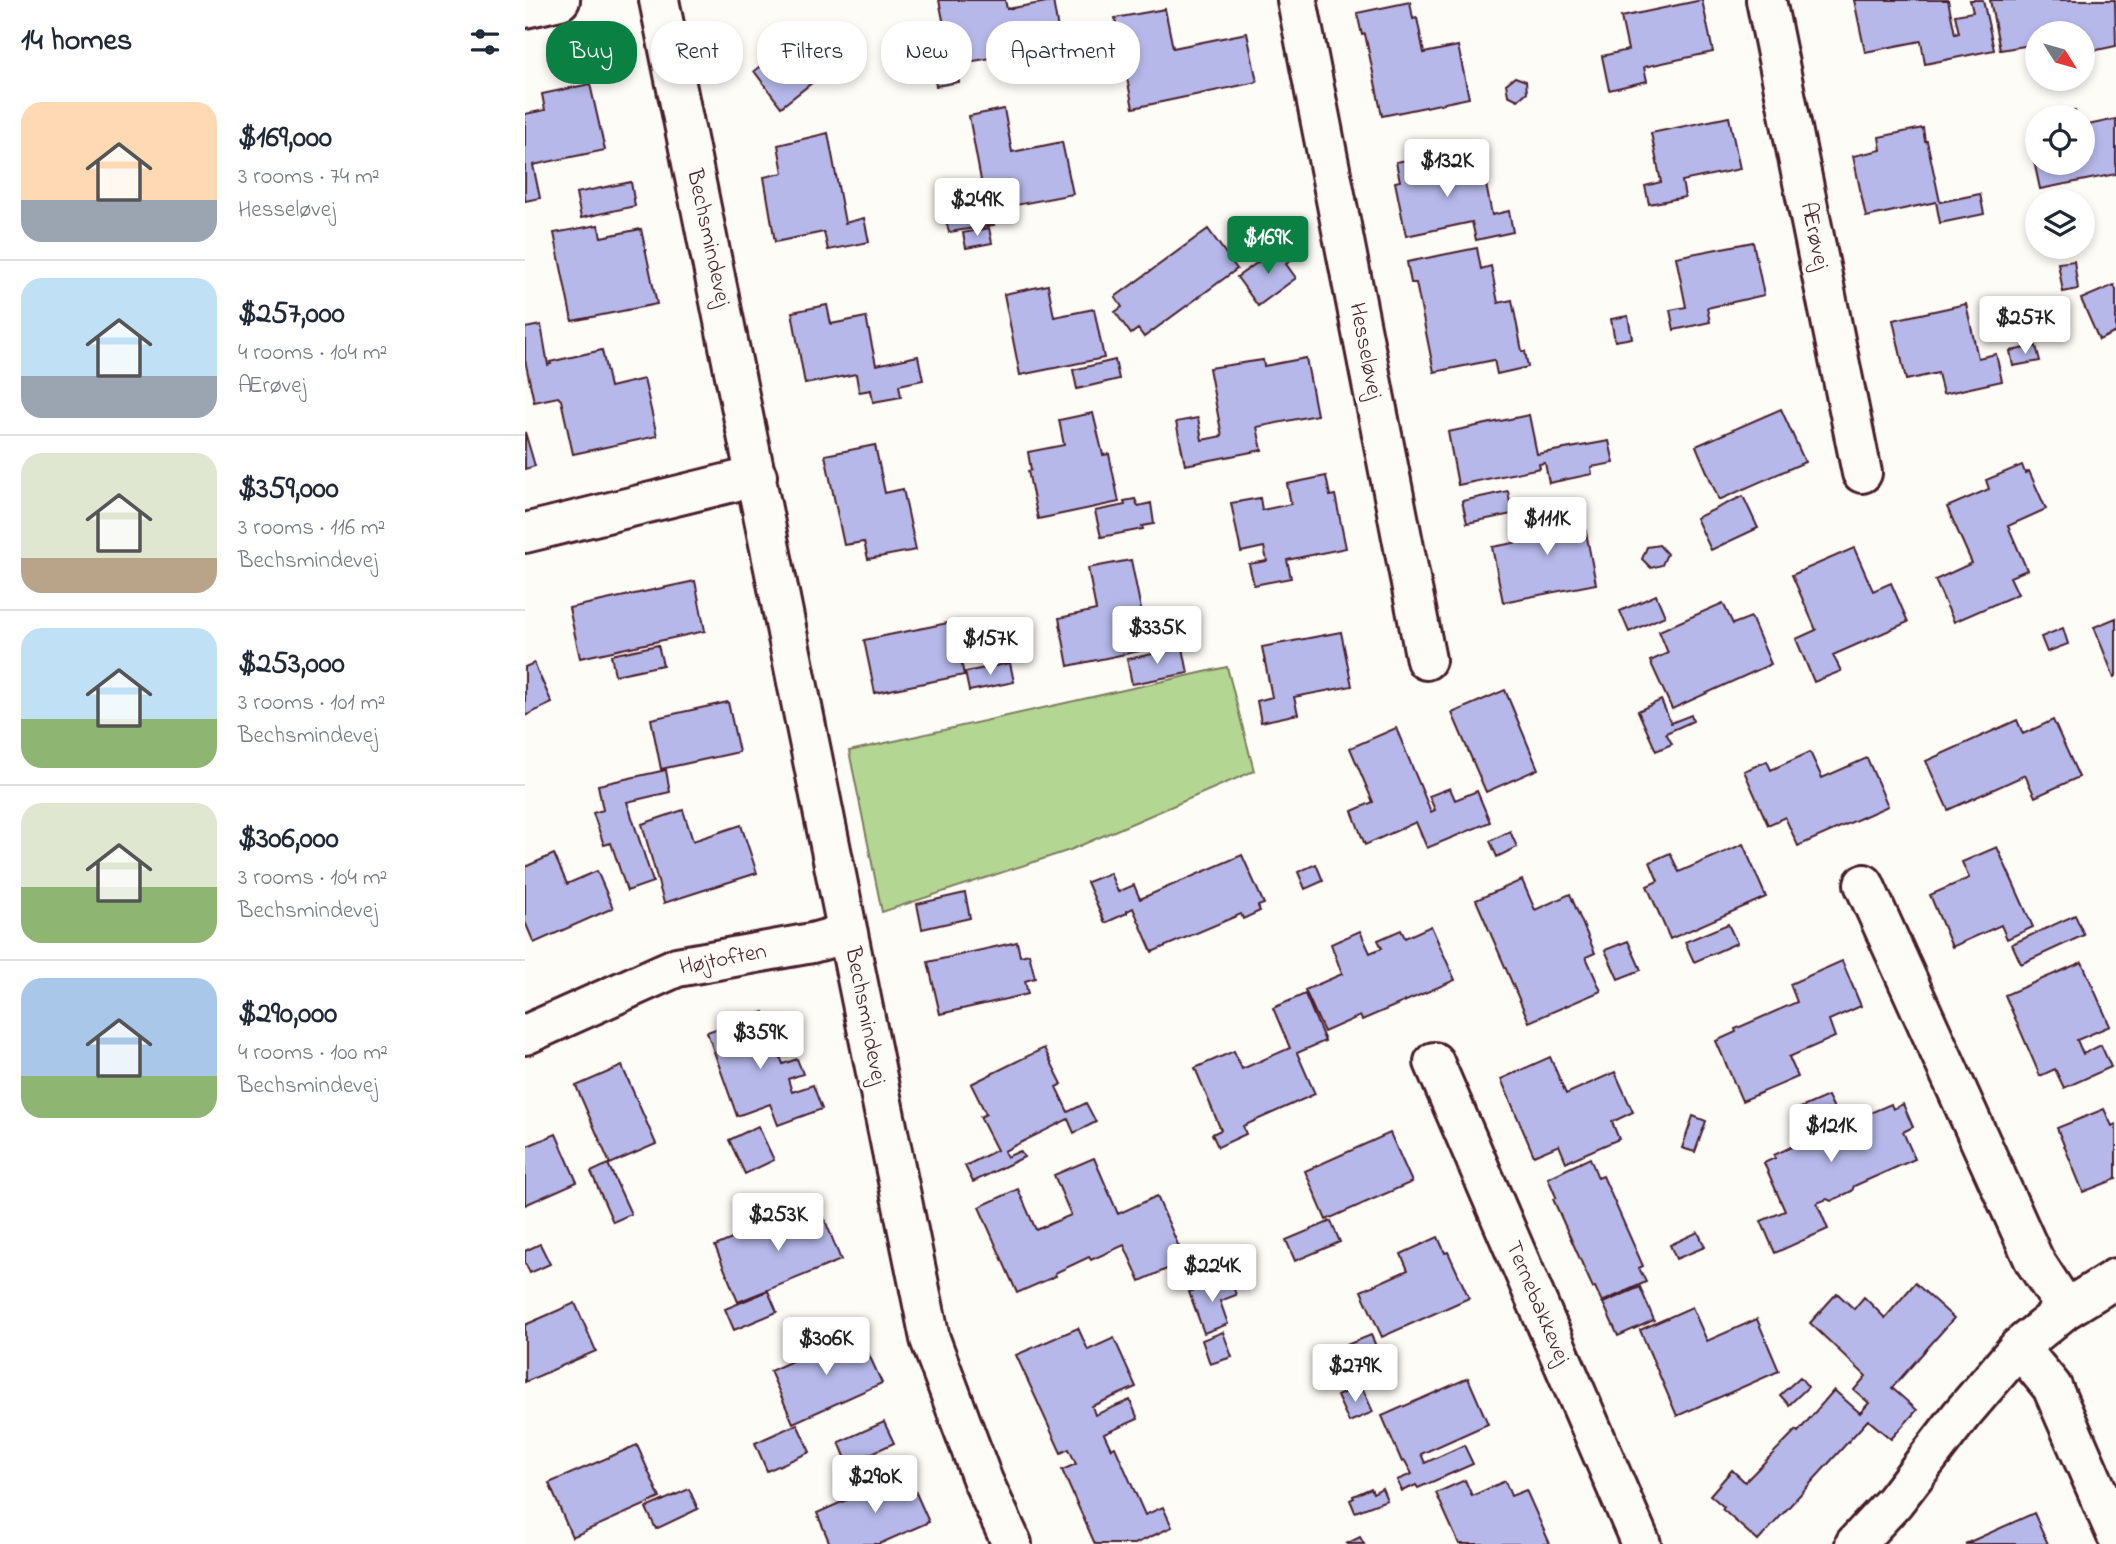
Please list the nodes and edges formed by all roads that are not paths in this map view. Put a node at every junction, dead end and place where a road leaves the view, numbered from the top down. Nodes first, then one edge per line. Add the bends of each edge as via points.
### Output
1 (560, 0) edge
2 (660, 0) edge
3 (1297, 0) edge
4 (1766, 0) edge
5 (525, 8) edge
6 (1862, 473) dead end
7 (757, 476) junction
8 (525, 533) edge
9 (1426, 660) dead end
10 (1864, 884) dead end
11 (848, 933) junction
12 (525, 1035) edge
13 (1434, 1062) dead end
14 (2116, 1278) edge
15 (2066, 1309) junction
16 (2019, 1347) junction
17 (2116, 1534) edge
18 (1012, 1544) edge
19 (1641, 1544) edge
20 (1855, 1544) edge

1 - 5 street
2 - 7 street, Bechsmindevej
3 - 9 street, Hesseløvej
4 - 6 street, Ærøvej
7 - 8 street
7 - 11 street, Bechsmindevej
10 - 15 street via 2034,1260
11 - 12 street, Højtoften via 677,967
11 - 18 street, Bechsmindevej via 930,1339 983,1481
13 - 19 street, Ternebakkevej
14 - 15 street
15 - 16 street
16 - 17 street via 2052,1387
16 - 20 street

